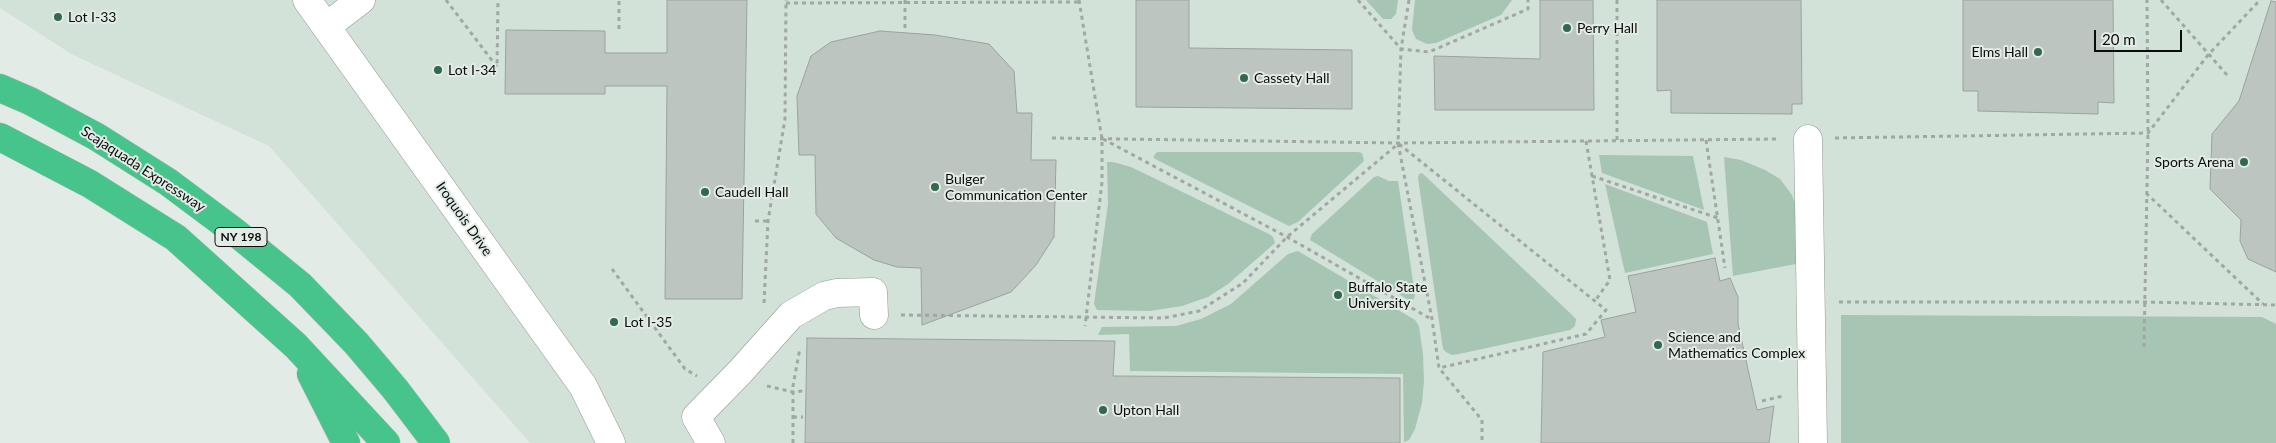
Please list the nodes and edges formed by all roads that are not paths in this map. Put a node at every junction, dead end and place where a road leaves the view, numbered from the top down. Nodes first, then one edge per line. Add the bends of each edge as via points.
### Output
1 (307, 0) edge
2 (361, 0) edge
3 (327, 26) junction
4 (0, 88) edge
5 (0, 137) edge
6 (1808, 138) road end
7 (874, 315) road end
8 (296, 346) junction
9 (346, 443) edge
10 (386, 443) edge
11 (436, 443) edge
12 (611, 443) edge
13 (711, 443) edge
14 (1814, 443) edge

1 - 3 street, Iroquois Drive
2 - 3 street
3 - 12 street, Iroquois Drive via 583,386
4 - 11 highway, Scajaquada Expressway / NY 198 via 97,137 168,182 235,232 300,285 356,343
5 - 8 highway, NY 198 via 90,184 176,238
6 - 14 street
7 - 13 street via 873,292 824,296 791,315 696,417
8 - 9 highway
8 - 10 highway, NY 198

